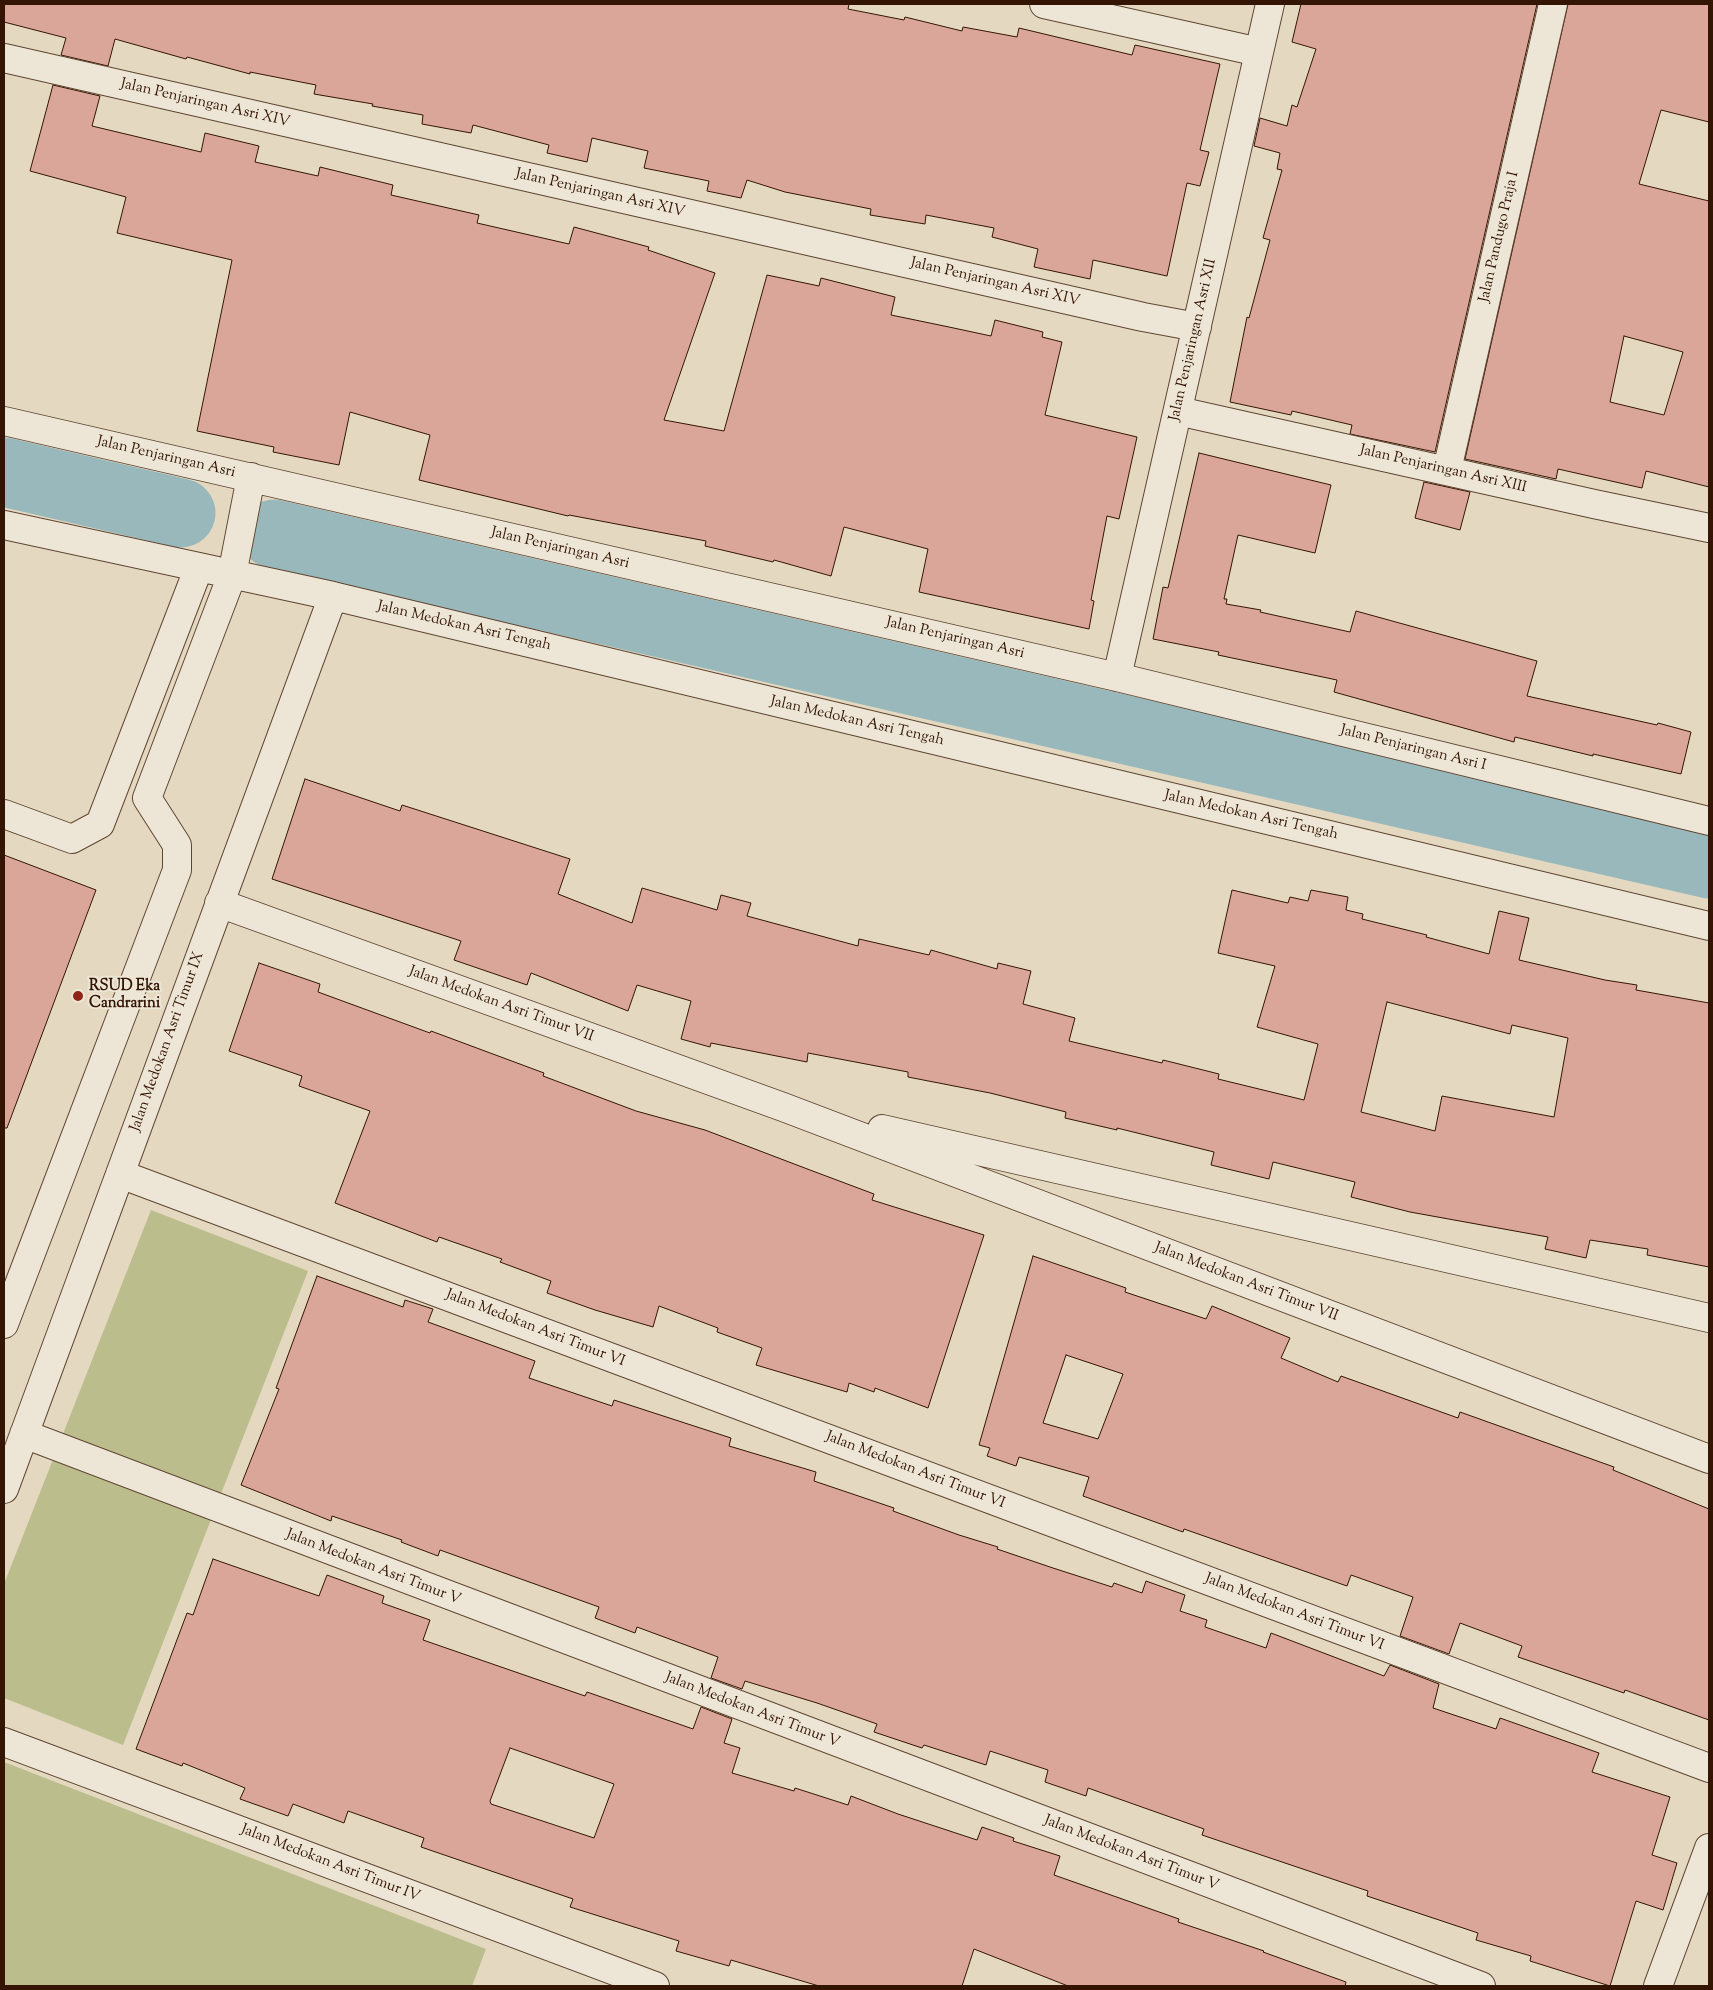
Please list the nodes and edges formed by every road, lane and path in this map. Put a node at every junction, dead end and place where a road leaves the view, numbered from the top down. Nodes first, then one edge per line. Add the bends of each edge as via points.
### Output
1 (1044, 4) edge
2 (1270, 4) edge
3 (1553, 4) edge
4 (1259, 52) junction
5 (4, 58) edge
6 (1197, 327) junction
7 (1178, 411) junction
8 (4, 421) edge
9 (1447, 470) junction
10 (250, 477) junction
11 (4, 525) edge
12 (1709, 528) edge
13 (200, 567) junction
14 (232, 575) junction
15 (333, 596) junction
16 (1117, 677) junction
17 (115, 786) junction
18 (147, 798) junction
19 (4, 814) edge
20 (1709, 821) edge
21 (219, 903) junction
22 (1709, 926) edge
23 (783, 1107) junction
24 (120, 1174) junction
25 (1709, 1318) edge
26 (4, 1324) edge
27 (24, 1434) junction
28 (1709, 1459) edge
29 (4, 1489) edge
30 (4, 1742) edge
31 (1709, 1768) edge
32 (1709, 1848) edge
33 (655, 1986) edge
34 (1481, 1986) edge
35 (1658, 1986) edge

1 - 4 street
2 - 4 street, Jalan Penjaringan Asri XII
3 - 9 street, Jalan Pandugo Praja I
4 - 6 street, Jalan Penjaringan Asri XII
5 - 6 street, Jalan Penjaringan Asri XIV
6 - 7 street, Jalan Penjaringan Asri XII
7 - 9 street, Jalan Penjaringan Asri XIII
7 - 16 street, Jalan Penjaringan Asri XII
8 - 10 street, Jalan Penjaringan Asri
9 - 12 street, Jalan Penjaringan Asri XIII
10 - 14 street
10 - 16 street, Jalan Penjaringan Asri
11 - 13 street, Jalan Medokan Asri Tengah
13 - 14 street, Jalan Medokan Asri Tengah
13 - 17 street
14 - 15 street, Jalan Medokan Asri Tengah
14 - 18 street
15 - 21 street, Jalan Medokan Asri Timur IX
15 - 22 street, Jalan Medokan Asri Tengah
16 - 20 street, Jalan Penjaringan Asri I
17 - 18 street
17 - 19 street via 100,824 72,839
18 - 26 street via 177,845 177,870
21 - 23 street, Jalan Medokan Asri Timur VII
21 - 24 street, Jalan Medokan Asri Timur IX
23 - 25 street, Jalan Medokan Asri Timur VII
23 - 28 street, Jalan Medokan Asri Timur VII
24 - 27 street, Jalan Medokan Asri Timur IX
24 - 31 street, Jalan Medokan Asri Timur VI
27 - 29 street, Jalan Medokan Asri Timur IX
27 - 34 street, Jalan Medokan Asri Timur V
30 - 33 street, Jalan Medokan Asri Timur IV
32 - 35 street

